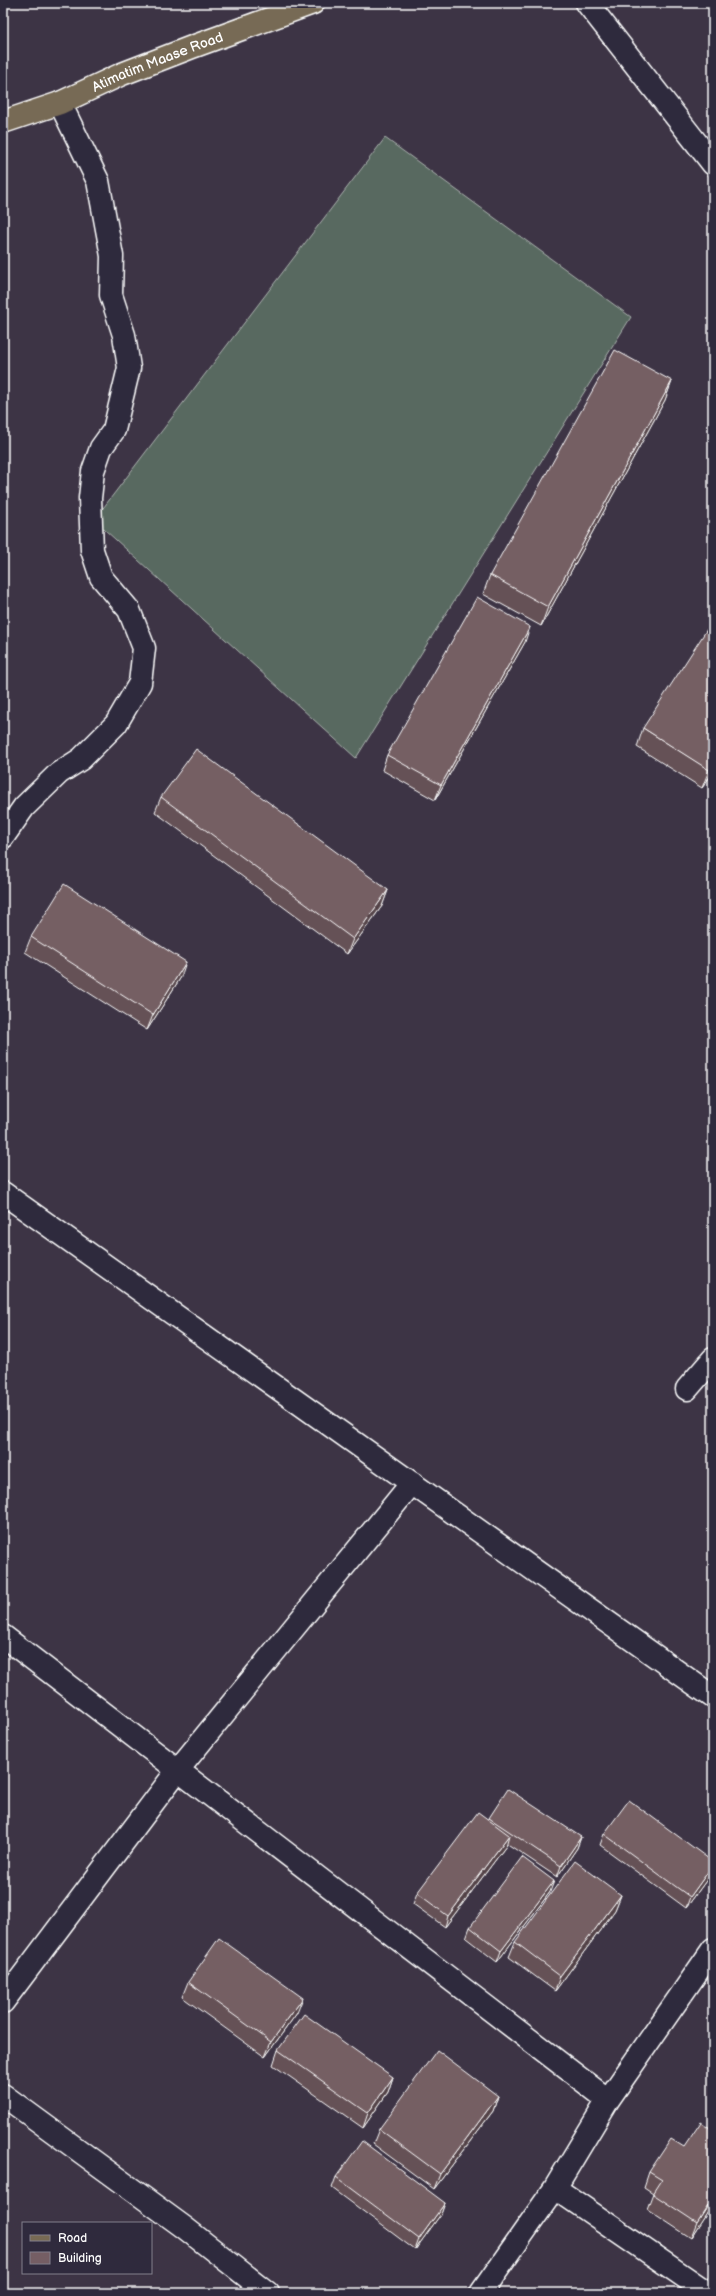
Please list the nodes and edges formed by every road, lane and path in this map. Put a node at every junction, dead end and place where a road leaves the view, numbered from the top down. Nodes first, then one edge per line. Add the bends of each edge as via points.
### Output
1 (313, 3) edge
2 (587, 3) edge
3 (60, 102) junction
4 (3, 122) edge
5 (713, 164) edge
6 (3, 837) edge
7 (3, 1193) edge
8 (713, 1359) edge
9 (687, 1389) dead end
10 (412, 1483) junction
11 (3, 1636) edge
12 (713, 1696) edge
13 (177, 1772) junction
14 (713, 1949) edge
15 (3, 2002) edge
16 (3, 2095) edge
17 (608, 2100) junction
18 (555, 2188) junction
19 (268, 2293) edge
20 (481, 2293) edge
21 (708, 2293) edge

1 - 3 main road, Atimatim Maase Road via 164,58
2 - 5 street
3 - 4 main road, Atimatim Maase Road
3 - 6 street via 98,181 112,256 111,295 124,335 129,368 114,430 101,448 93,471 90,498 92,550 101,577 129,610 144,648 140,683 116,724 24,807
7 - 10 street
8 - 9 street
10 - 12 street
10 - 13 street
11 - 13 street
13 - 15 street
13 - 17 street
14 - 17 street
16 - 19 street
17 - 18 street
18 - 20 street
18 - 21 street

